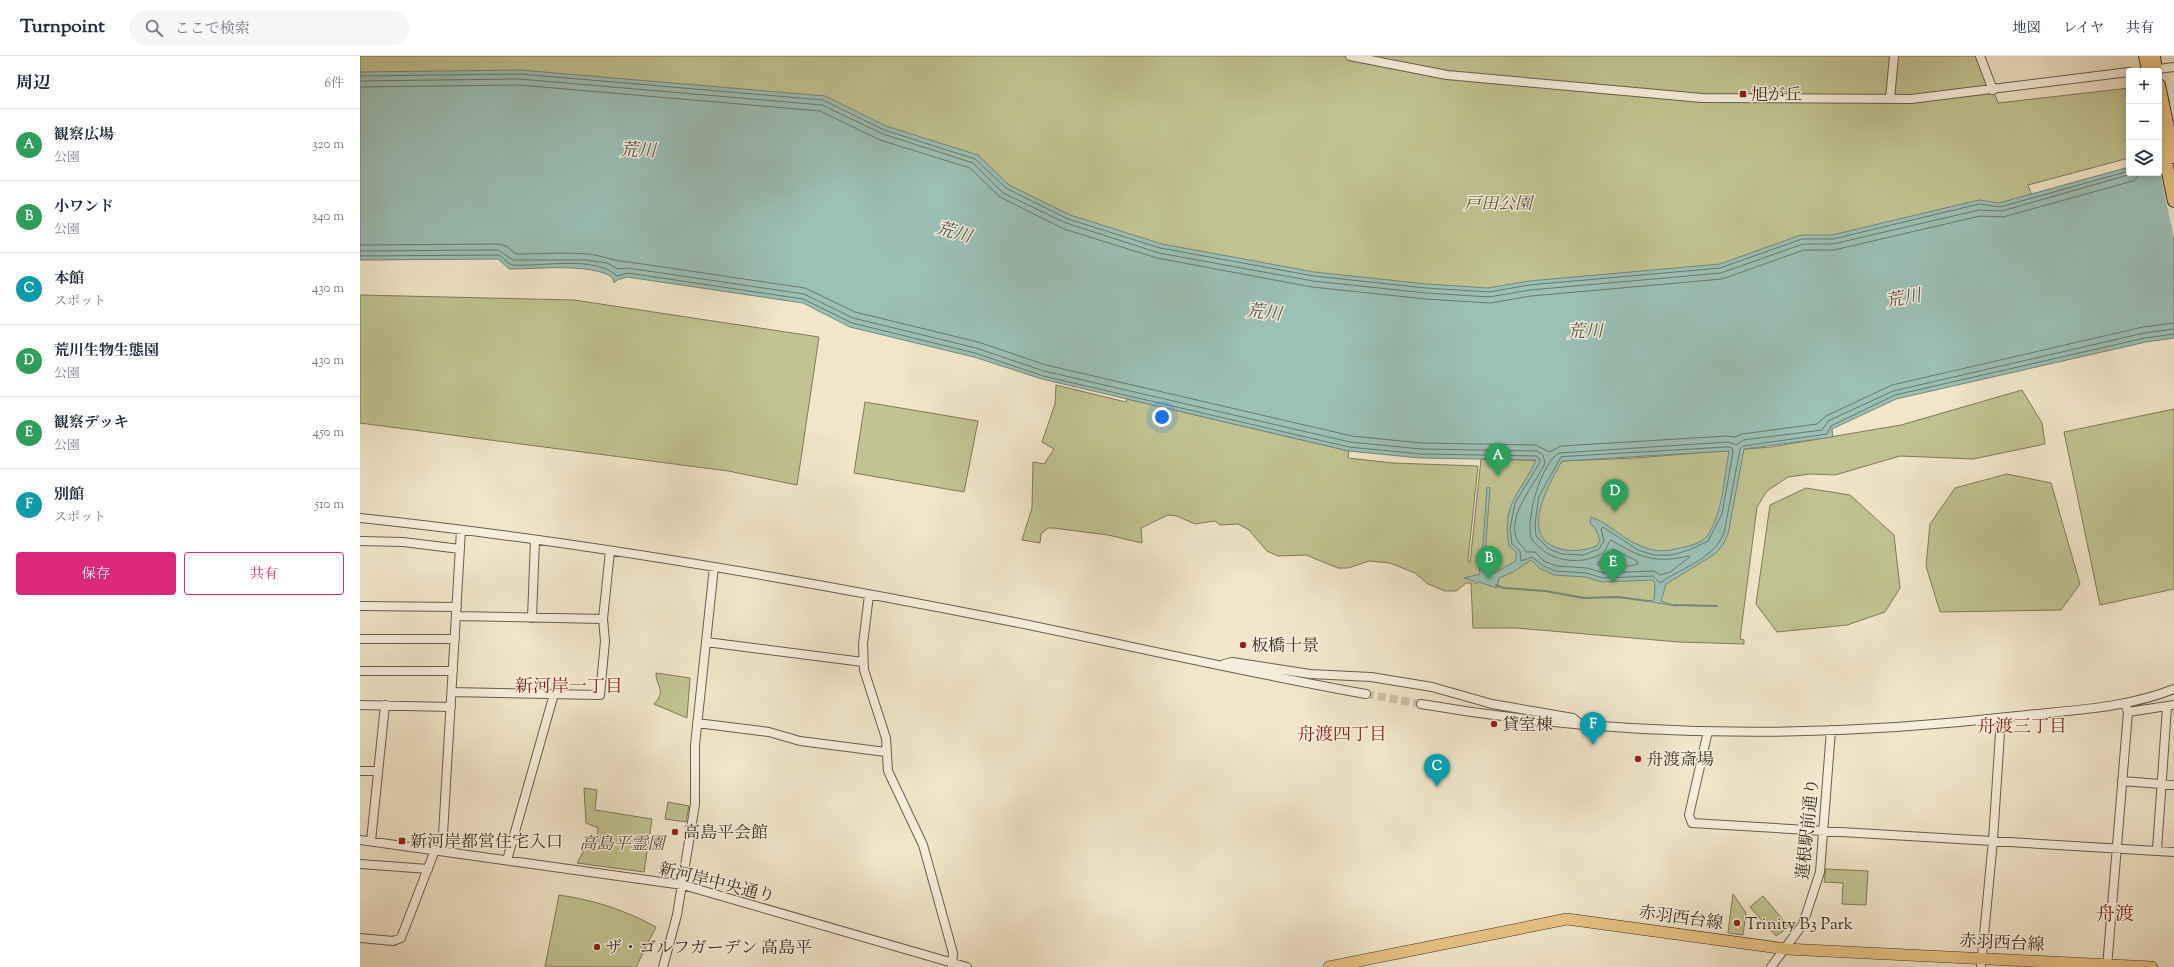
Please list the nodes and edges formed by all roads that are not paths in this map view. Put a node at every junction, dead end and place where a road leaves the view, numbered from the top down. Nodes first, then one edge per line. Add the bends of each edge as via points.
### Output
1 (1350, 56) edge
2 (1894, 56) edge
3 (1980, 56) edge
4 (2145, 56) edge
5 (2154, 56) edge
6 (2174, 67) edge
7 (2149, 68) edge
8 (2151, 68) edge
9 (2162, 68) edge
10 (2126, 72) edge
11 (1993, 90) junction
12 (1890, 98) junction
13 (2162, 100) edge
14 (2161, 140) edge
15 (2174, 157) edge
16 (2174, 201) edge
17 (360, 518) edge
18 (461, 530) junction
19 (535, 540) junction
20 (360, 541) edge
21 (460, 549) junction
22 (610, 551) junction
23 (714, 567) junction
24 (870, 595) junction
25 (360, 606) edge
26 (457, 607) junction
27 (456, 616) junction
28 (532, 618) junction
29 (603, 620) junction
30 (360, 638) edge
31 (455, 639) junction
32 (706, 642) junction
33 (863, 662) junction
34 (1218, 665) junction
35 (360, 671) edge
36 (453, 671) junction
37 (2174, 689) edge
38 (452, 692) junction
39 (554, 694) junction
40 (1366, 694) tunnel mouth
41 (1421, 704) tunnel mouth
42 (360, 705) edge
43 (386, 705) junction
44 (451, 706) junction
45 (2171, 706) edge
46 (2126, 708) junction
47 (2001, 718) junction
48 (697, 723) junction
49 (1581, 725) junction
50 (1831, 730) junction
51 (1708, 731) junction
52 (886, 752) junction
53 (360, 771) edge
54 (378, 771) junction
55 (2122, 781) junction
56 (2162, 784) junction
57 (2174, 785) edge
58 (1823, 830) junction
59 (360, 840) edge
60 (1993, 840) junction
61 (371, 841) junction
62 (2116, 848) junction
63 (2157, 850) junction
64 (439, 851) junction
65 (2174, 852) edge
66 (507, 860) junction
67 (360, 864) edge
68 (428, 869) junction
69 (683, 885) junction
70 (360, 938) edge
71 (1786, 949) junction
72 (1982, 963) edge
73 (953, 964) edge
74 (2107, 966) edge
75 (663, 967) edge
76 (967, 967) edge
77 (1329, 967) edge
78 (1771, 967) edge
79 (2152, 967) edge

1 - 12 street via 1447,75 1676,97
2 - 12 street
3 - 11 street
4 - 7 highway
5 - 8 highway
6 - 9 street
10 - 11 street
11 - 12 street via 1935,97
13 - 15 highway
14 - 16 highway
17 - 18 street
18 - 19 street
18 - 21 street
19 - 22 street
19 - 28 street
20 - 21 street via 403,542
21 - 26 street
22 - 23 street
22 - 29 street
23 - 24 street
23 - 32 street
24 - 33 street
24 - 34 street
25 - 26 street
26 - 27 street
27 - 28 street
27 - 31 street
28 - 29 street
29 - 39 street via 605,641 600,696
30 - 31 street
31 - 36 street
32 - 33 street
32 - 48 street
33 - 52 street via 884,731
34 - 40 street
34 - 49 street via 1232,662 1310,674 1371,676 1432,687 1492,704 1573,718
35 - 36 street
36 - 38 street
37 - 46 street
38 - 39 street
38 - 44 street
39 - 66 street
41 - 49 street via 1497,716
42 - 43 street
43 - 44 street
43 - 54 street
44 - 64 street
45 - 46 street
45 - 56 street
46 - 47 street
46 - 55 street
47 - 50 street via 1881,729
47 - 60 street
48 - 52 street via 769,732 800,741
48 - 69 street via 695,804
49 - 51 street
50 - 51 street
50 - 58 street, 蓮根駅前通り
51 - 58 street via 1689,815 1692,823
52 - 73 street via 888,771 916,828 953,953
53 - 54 street
54 - 61 street
55 - 56 street
55 - 62 street
56 - 57 street
56 - 63 street
58 - 60 street
58 - 71 street, 蓮根駅前通り via 1820,872 1807,915
59 - 61 street, 新河岸中央通り
60 - 62 street
60 - 72 street
61 - 64 street, 新河岸中央通り
62 - 63 street
62 - 74 street
63 - 65 street
64 - 66 street, 新河岸中央通り
64 - 68 street
66 - 69 street, 新河岸中央通り
67 - 68 street
68 - 70 street via 401,938 393,941
69 - 73 street, 新河岸中央通り
69 - 75 street via 678,915
71 - 72 main road, 赤羽西台線
71 - 77 main road, 赤羽西台線 via 1567,919
71 - 78 street, 蓮根駅前通り
72 - 74 main road, 赤羽西台線
73 - 76 street, 新河岸中央通り
74 - 79 main road, 赤羽西台線

